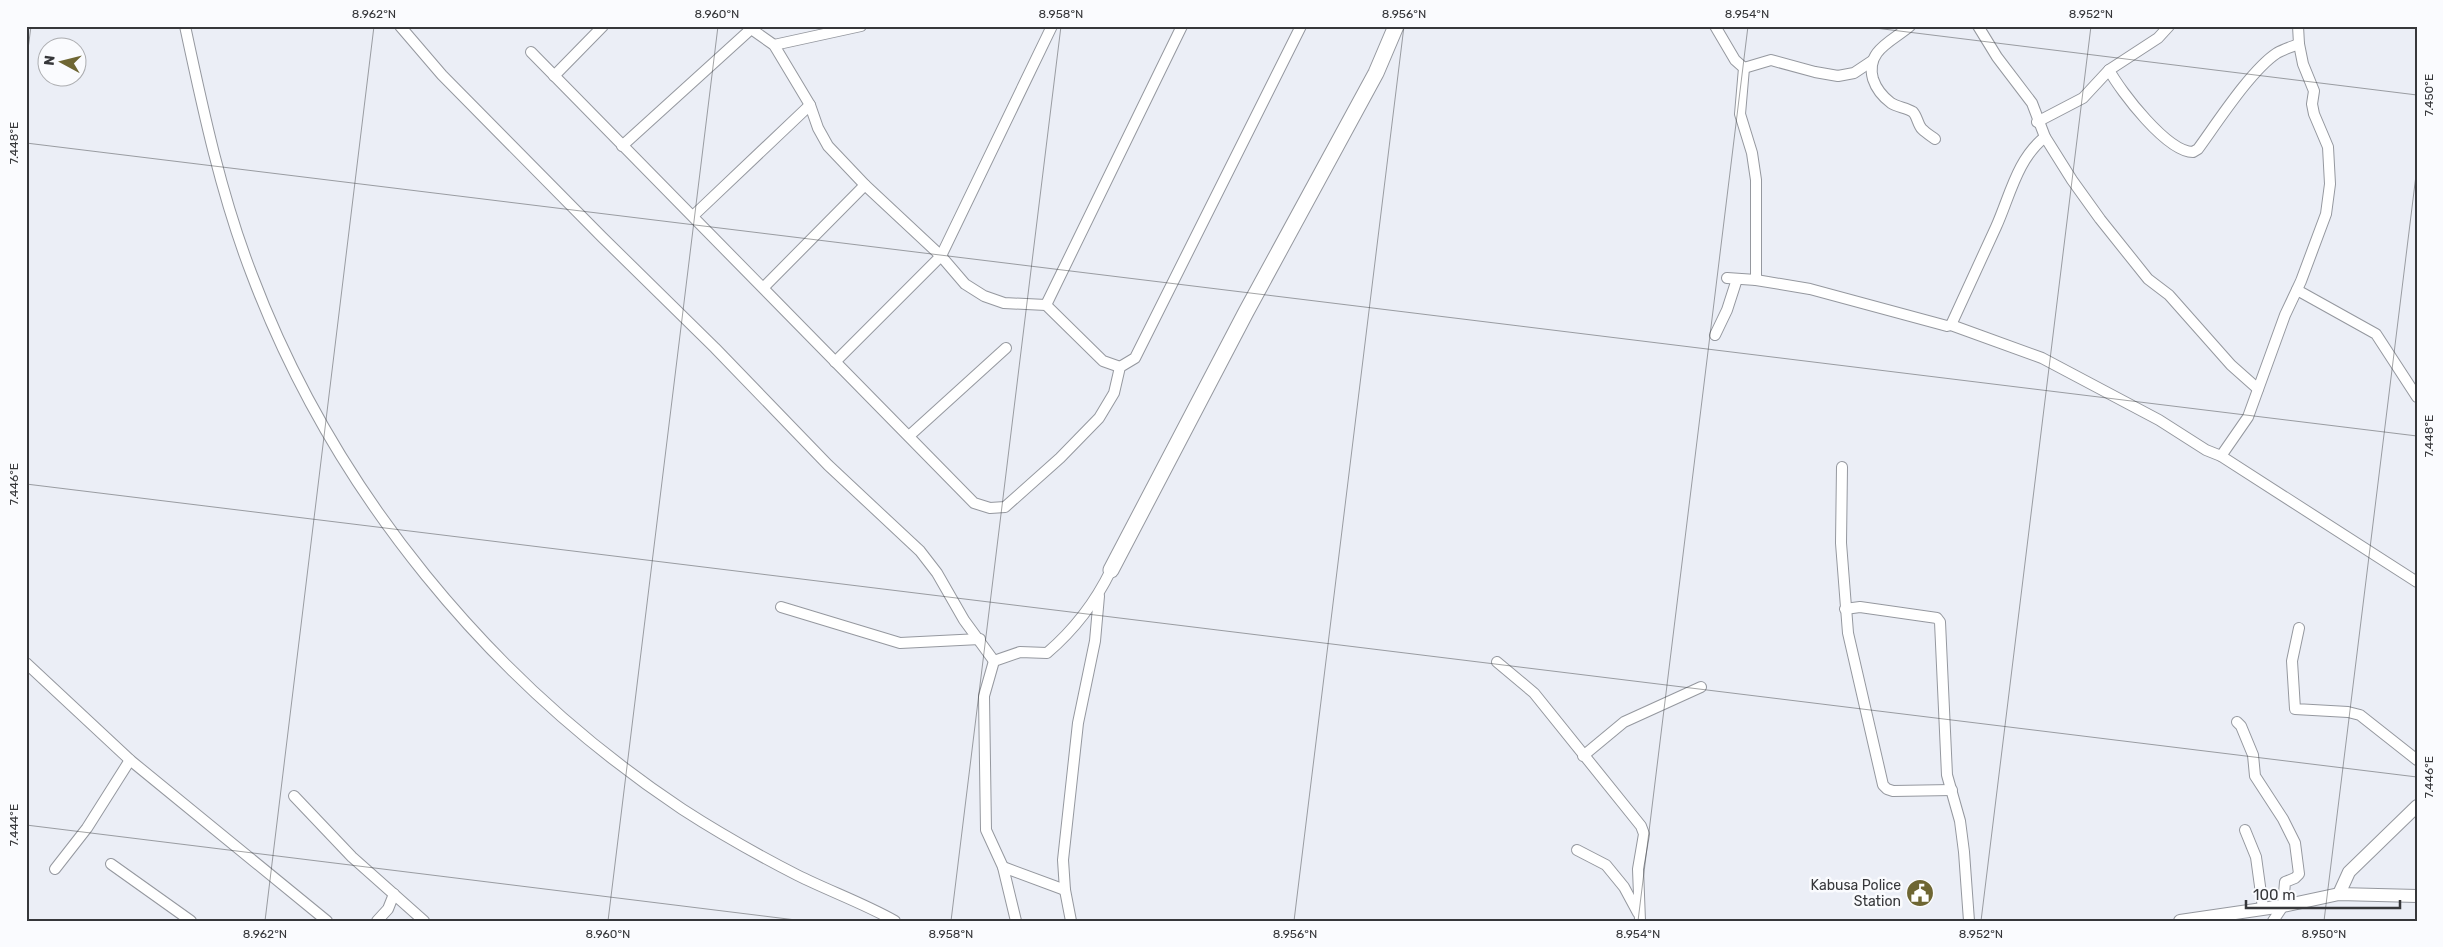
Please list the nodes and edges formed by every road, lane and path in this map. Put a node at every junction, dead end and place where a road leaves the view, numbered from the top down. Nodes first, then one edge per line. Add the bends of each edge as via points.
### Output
1 (185, 26) edge
2 (400, 26) edge
3 (603, 26) edge
4 (861, 26) edge
5 (1052, 26) edge
6 (1182, 26) edge
7 (1301, 26) edge
8 (1396, 26) edge
9 (1716, 26) edge
10 (1910, 26) edge
11 (1978, 26) edge
12 (2169, 26) edge
13 (2298, 26) edge
14 (749, 28) edge
15 (2299, 44) junction
16 (774, 46) junction
17 (531, 52) dead end
18 (1872, 61) junction
19 (1744, 68) junction
20 (2109, 70) junction
21 (554, 76) junction
22 (810, 105) junction
23 (2037, 122) junction
24 (2045, 137) junction
25 (1935, 139) dead end
26 (622, 146) junction
27 (865, 185) junction
28 (693, 216) junction
29 (941, 256) junction
30 (1756, 280) junction
31 (764, 287) junction
32 (2298, 290) junction
33 (1046, 305) junction
34 (1951, 325) junction
35 (1715, 336) dead end
36 (1006, 348) dead end
37 (835, 362) junction
38 (1120, 367) junction
39 (2258, 389) junction
40 (2417, 397) edge
41 (909, 436) junction
42 (2221, 456) junction
43 (1842, 467) dead end
44 (1111, 570) joint
45 (2417, 582) edge
46 (1098, 596) junction
47 (781, 607) dead end
48 (1845, 609) junction
49 (2299, 628) dead end
50 (980, 639) junction
51 (994, 660) junction
52 (1497, 662) dead end
53 (26, 663) edge
54 (1701, 687) dead end
55 (2237, 722) dead end
56 (1583, 756) junction
57 (130, 760) junction
58 (2417, 760) edge
59 (1952, 790) junction
60 (294, 796) dead end
61 (2417, 806) edge
62 (2245, 830) dead end
63 (1577, 850) dead end
64 (111, 864) dead end
65 (1003, 867) junction
66 (55, 869) dead end
67 (1065, 890) junction
68 (394, 894) junction
69 (2339, 894) junction
70 (2417, 896) edge
71 (2283, 906) junction
72 (2262, 908) junction
73 (1639, 917) edge
74 (191, 921) edge
75 (327, 921) edge
76 (378, 921) edge
77 (424, 921) edge
78 (895, 921) edge
79 (1016, 921) edge
80 (1070, 921) edge
81 (1969, 921) edge
82 (2180, 921) edge
83 (2273, 921) edge

1 - 78 street via 206,123 228,202 270,320 340,453 387,524 441,595 499,660 630,772 730,839
2 - 50 street via 442,74 602,237 828,465 920,551 937,573 964,620
3 - 21 street
4 - 16 street
5 - 29 street
6 - 33 street
7 - 38 street via 1135,358
8 - 44 main road via 1376,72
9 - 19 street via 1735,60
10 - 18 street via 1882,46
11 - 23 street via 2032,103
12 - 20 street via 2158,38
13 - 15 street
14 - 16 street
14 - 26 street
15 - 20 street via 2284,49 2268,61 2238,95 2198,150 2193,152 2182,150 2150,124 2119,89
15 - 32 street via 2314,91 2314,114 2328,147 2330,167 2326,214
16 - 22 street
17 - 21 street
18 - 19 street via 1854,73 1838,76 1770,60
18 - 25 street via 1874,84 1882,95 1913,112 1922,129
19 - 30 street via 1740,114 1756,180
20 - 23 street via 2083,98
21 - 26 street
22 - 27 street via 828,146
22 - 28 street
23 - 24 street
24 - 34 street via 2033,146 2015,177 2005,207
24 - 39 street via 2072,180 2148,279 2169,295 2231,365
26 - 28 street
27 - 29 street
27 - 31 street
28 - 31 street
29 - 33 street via 965,284 984,296 1004,303
29 - 37 street
30 - 34 street via 1810,289
30 - 35 street via 1732,279 1728,310
31 - 37 street
32 - 39 street via 2285,315
32 - 40 street via 2376,334
33 - 38 street via 1103,361
34 - 42 street via 2042,358
36 - 41 street
37 - 41 street
38 - 41 street via 1114,393 1099,418 1005,507 990,508 974,503
39 - 42 street via 2248,417
42 - 45 street
43 - 48 street via 1841,543
44 - 46 street
46 - 51 street via 1069,634 1047,653 1020,652
46 - 67 street via 1095,641 1077,732 1063,860
47 - 50 street via 900,643
48 - 59 street via 1883,785 1892,791
48 - 59 street via 1937,618 1940,622 1944,733 1947,775
49 - 58 street via 2292,661 2295,708 2360,715
50 - 51 street
51 - 65 street via 984,696 986,830
52 - 56 street via 1534,693
53 - 57 street
54 - 56 street via 1624,722
55 - 71 street via 2253,756 2255,776 2295,843 2299,874 2285,882
56 - 73 street via 1641,826 1644,834 1638,869
57 - 66 street via 78,841
57 - 75 street
59 - 81 street via 1964,852
60 - 68 street via 352,857
61 - 69 street via 2350,872
62 - 72 street via 2256,856
63 - 73 street via 1606,865 1624,887
64 - 74 street
65 - 67 street
65 - 79 street
67 - 80 street
68 - 76 street
68 - 77 street
69 - 70 street
69 - 71 street
71 - 72 street
71 - 83 street
72 - 82 street

